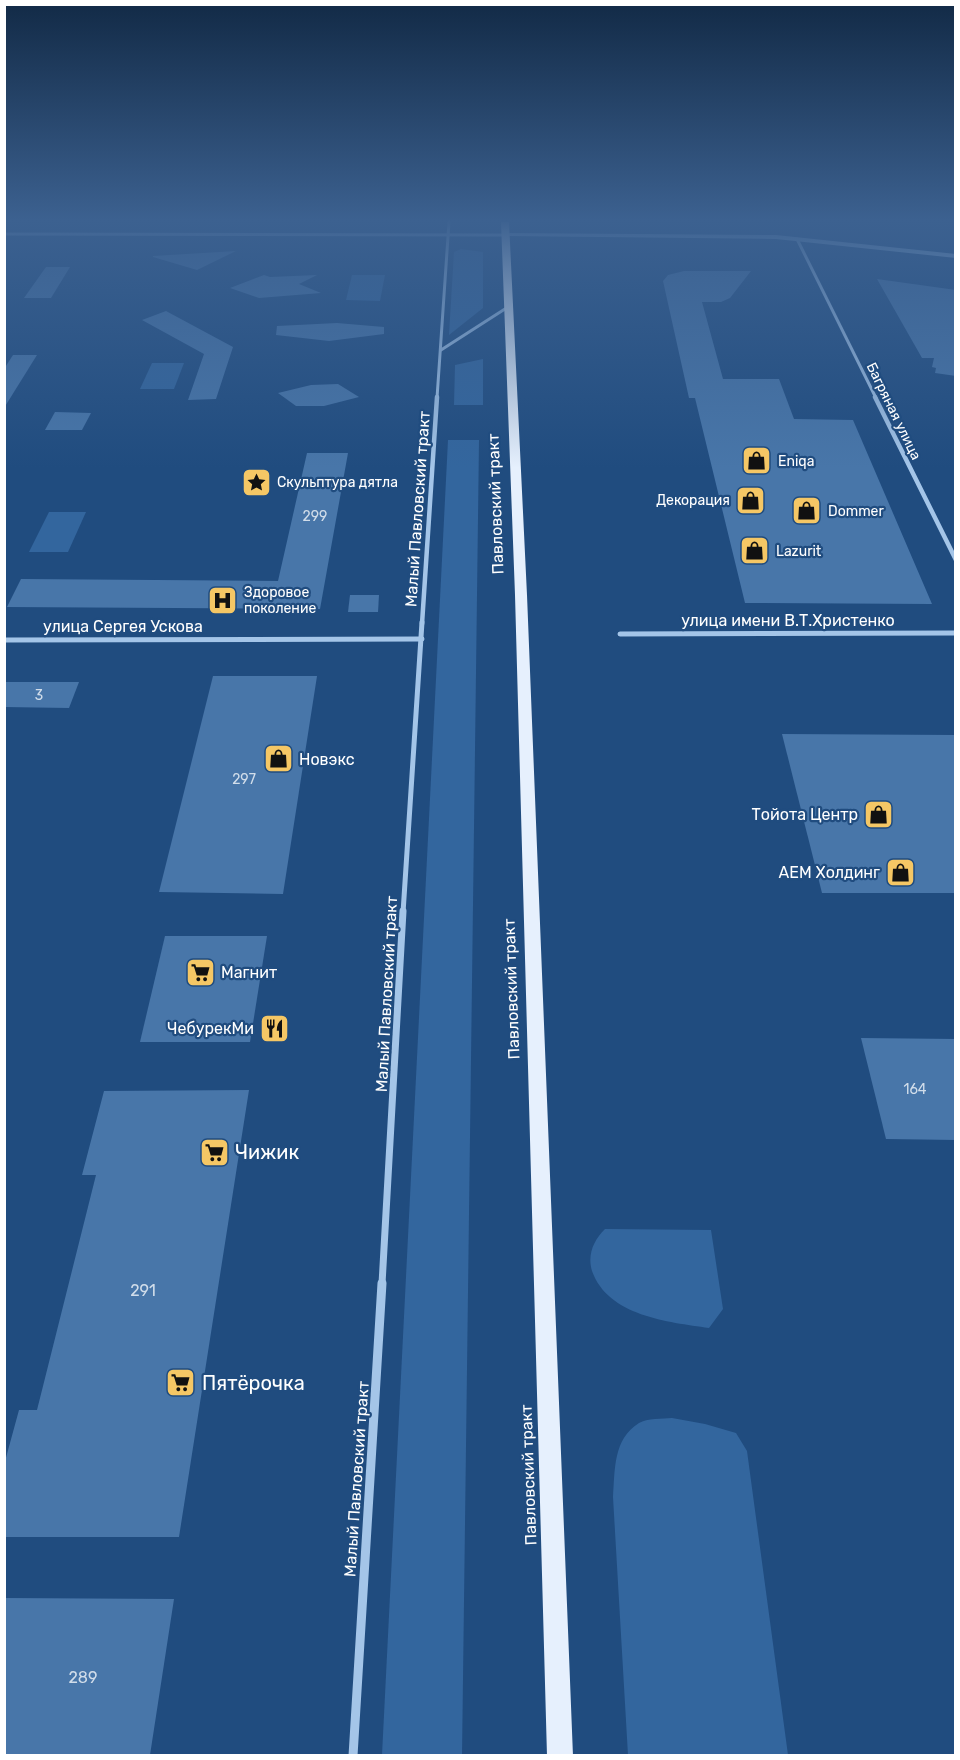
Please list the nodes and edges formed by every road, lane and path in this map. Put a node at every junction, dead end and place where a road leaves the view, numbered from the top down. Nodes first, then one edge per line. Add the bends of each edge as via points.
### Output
1 (444, 304) edge
2 (829, 304) edge
3 (508, 307) joint
4 (441, 350) junction
5 (956, 560) edge
6 (956, 633) edge
7 (620, 634) dead end
8 (422, 639) junction
9 (4, 640) edge
10 (353, 1755) edge
11 (560, 1755) edge

1 - 4 street, Малый Павловский тракт
2 - 5 street, Багряная улица
3 - 4 street
3 - 11 main road, Павловский тракт
4 - 8 street, Малый Павловский тракт
6 - 7 street, улица имени В.Т.Христенко
8 - 9 street, улица Сергея Ускова
8 - 10 street, Малый Павловский тракт

